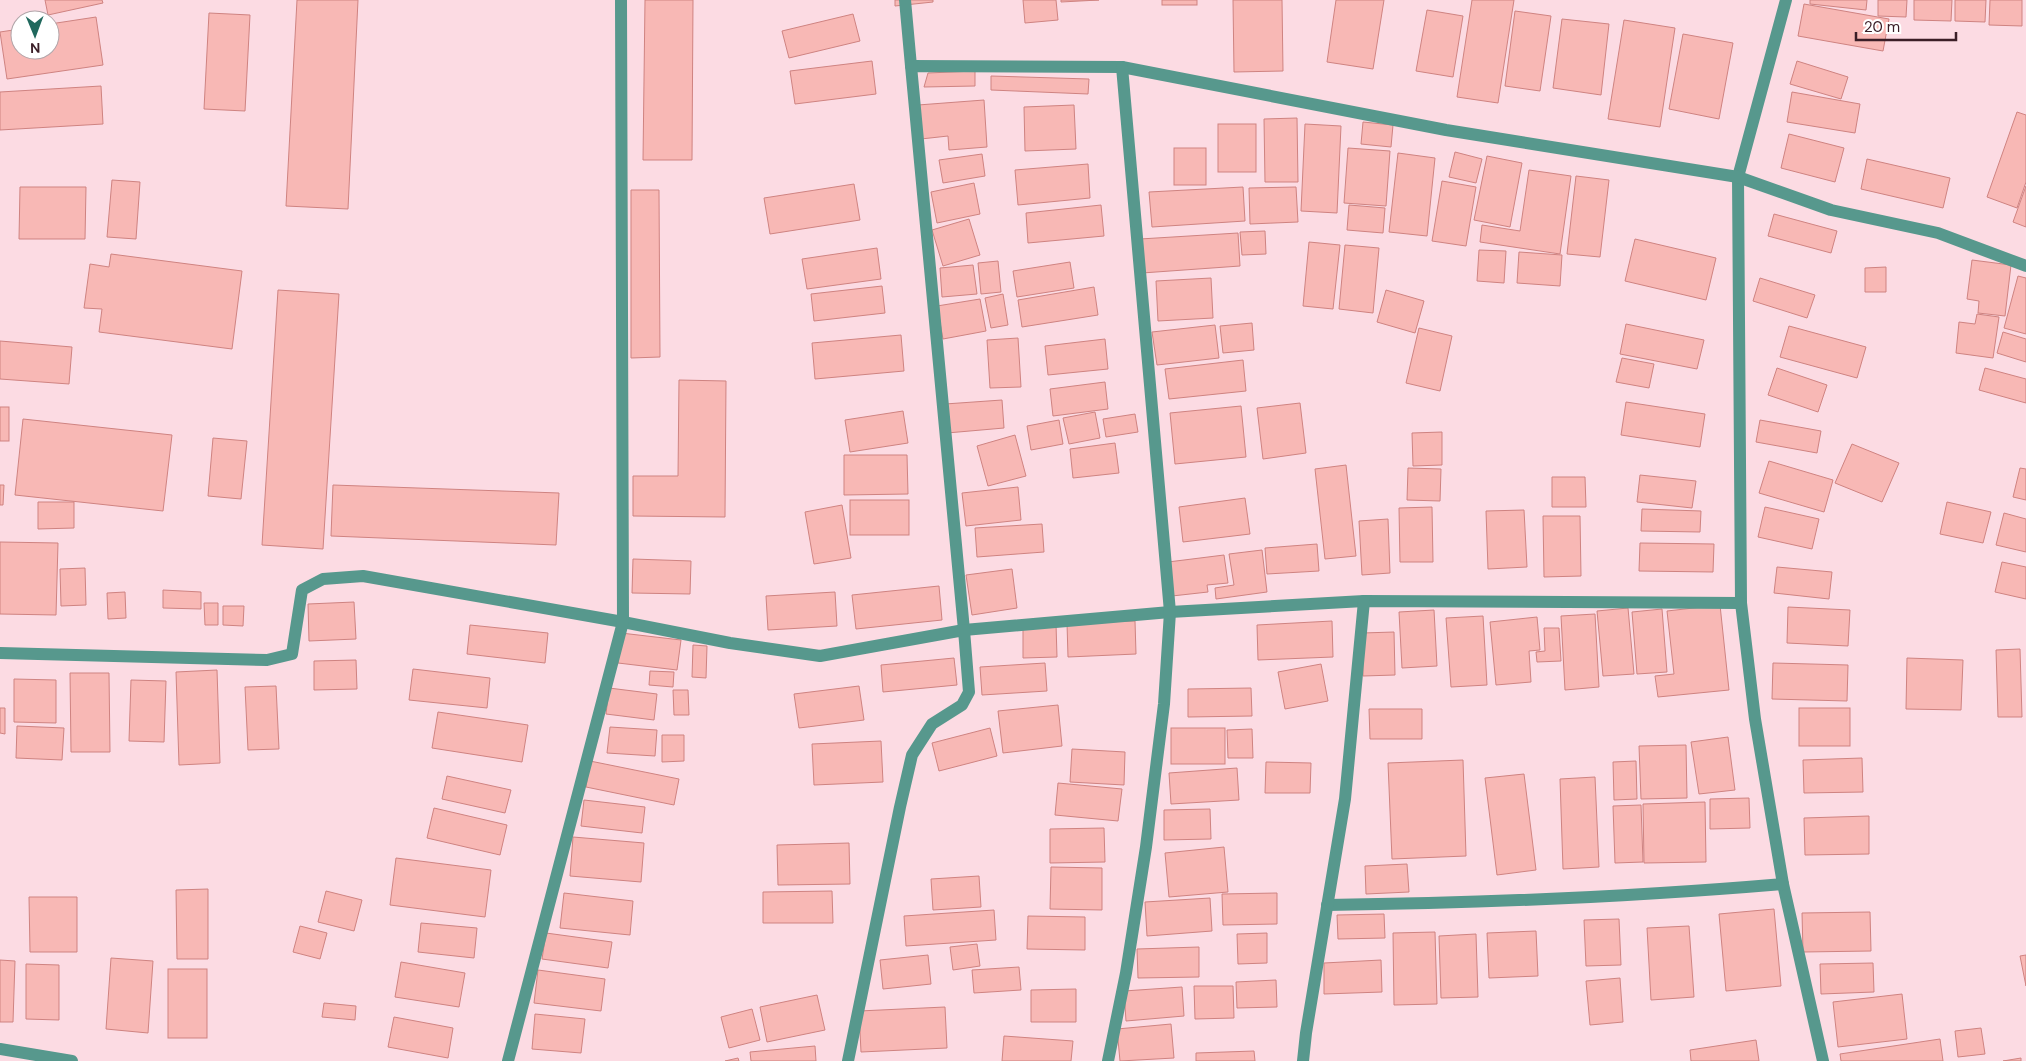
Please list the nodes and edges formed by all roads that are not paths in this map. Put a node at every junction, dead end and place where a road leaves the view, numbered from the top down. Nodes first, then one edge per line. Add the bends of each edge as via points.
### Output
1 (621, 0) edge
2 (905, 0) edge
3 (1786, 0) edge
4 (911, 66) junction
5 (1122, 67) junction
6 (1738, 177) junction
7 (2026, 266) edge
8 (1364, 601) junction
9 (1741, 603) junction
10 (1170, 612) junction
11 (623, 622) junction
12 (964, 630) junction
13 (0, 653) edge
14 (1783, 884) junction
15 (1327, 904) junction
16 (0, 1050) edge
17 (72, 1061) edge
18 (508, 1061) edge
19 (848, 1061) edge
20 (1108, 1061) edge
21 (1303, 1061) edge
22 (1824, 1061) edge

1 - 11 street
2 - 4 street
3 - 6 street
4 - 5 street
4 - 12 street
5 - 6 street via 1446,130
5 - 10 street
6 - 7 street via 1830,210 1938,233
6 - 9 street
8 - 9 street
8 - 10 street
8 - 15 street via 1345,799
9 - 14 street via 1755,719
10 - 12 street
10 - 20 street via 1164,704 1146,847
11 - 12 street via 820,656
11 - 13 street via 363,576 323,579 302,590 292,654 268,660
11 - 18 street
12 - 19 street via 969,692 962,705 932,724 912,755
14 - 15 street via 1652,895 1463,903
14 - 22 street
15 - 21 street
16 - 17 street

